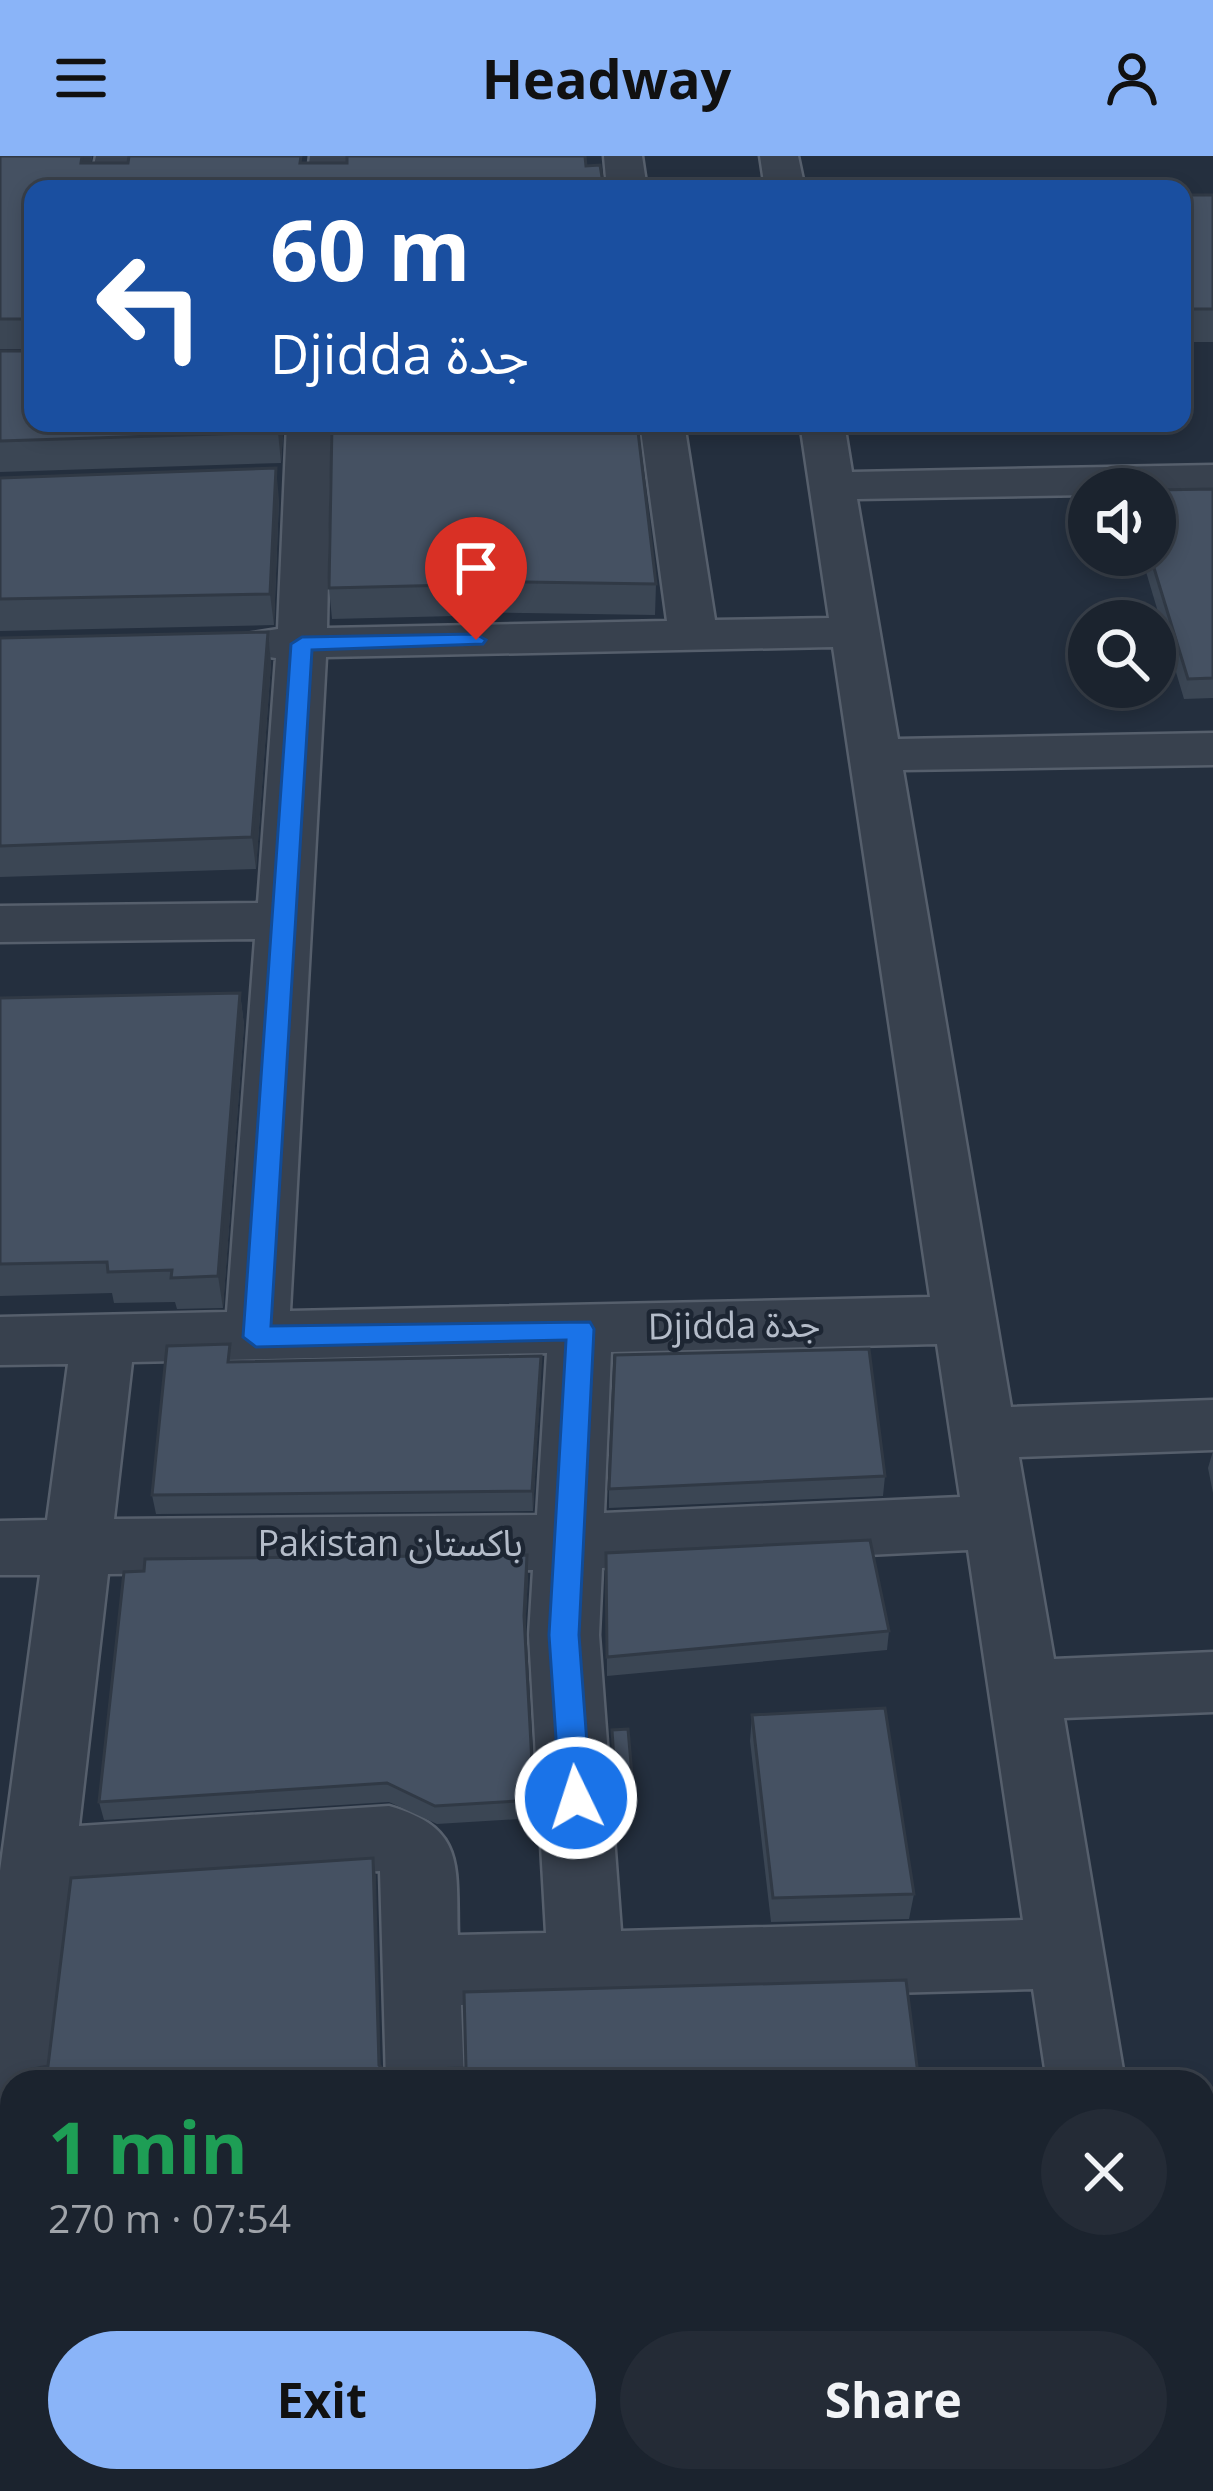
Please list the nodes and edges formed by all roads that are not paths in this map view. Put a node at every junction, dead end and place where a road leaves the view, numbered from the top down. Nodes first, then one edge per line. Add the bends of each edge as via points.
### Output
1 (305, 432) edge
2 (663, 432) edge
3 (823, 432) edge
4 (1213, 479) edge
5 (832, 486) junction
6 (855, 632) junction
7 (693, 635) junction
8 (302, 644) junction
9 (207, 646) edge
10 (1213, 749) edge
11 (874, 755) junction
12 (284, 921) junction
13 (0, 924) edge
14 (965, 1320) junction
15 (580, 1329) junction
16 (256, 1337) junction
17 (103, 1340) junction
18 (0, 1341) edge
19 (1213, 1425) edge
20 (983, 1433) junction
21 (996, 1522) junction
22 (571, 1542) junction
23 (78, 1545) junction
24 (0, 1548) edge
25 (1213, 1682) edge
26 (1024, 1690) junction
27 (40, 1861) junction
28 (1066, 1954) junction
29 (586, 1965) junction
30 (424, 1971) junction
31 (13, 2070) edge
32 (425, 2070) edge
33 (1084, 2070) edge

1 - 8 street via 282,481
2 - 7 street
3 - 5 street
4 - 5 street
5 - 6 street
6 - 7 street
6 - 11 street
7 - 8 street
8 - 9 street
8 - 12 street
10 - 11 street
11 - 14 street
12 - 13 street
12 - 16 street
14 - 15 street, Djidda جدة
14 - 20 street
15 - 16 street, Djidda جدة
15 - 22 street
16 - 17 street, Djidda جدة
17 - 18 street, Djidda جدة
17 - 23 street
19 - 20 street
20 - 21 street
21 - 22 street, Pakistan باكستان
21 - 26 street
22 - 23 street, Pakistan باكستان
22 - 29 street via 564,1635
23 - 24 street, Pakistan باكستان
23 - 27 street
25 - 26 street
26 - 28 street
27 - 30 street via 389,1838 415,1856
27 - 31 street
28 - 29 street
28 - 33 street
29 - 30 street
30 - 32 street

